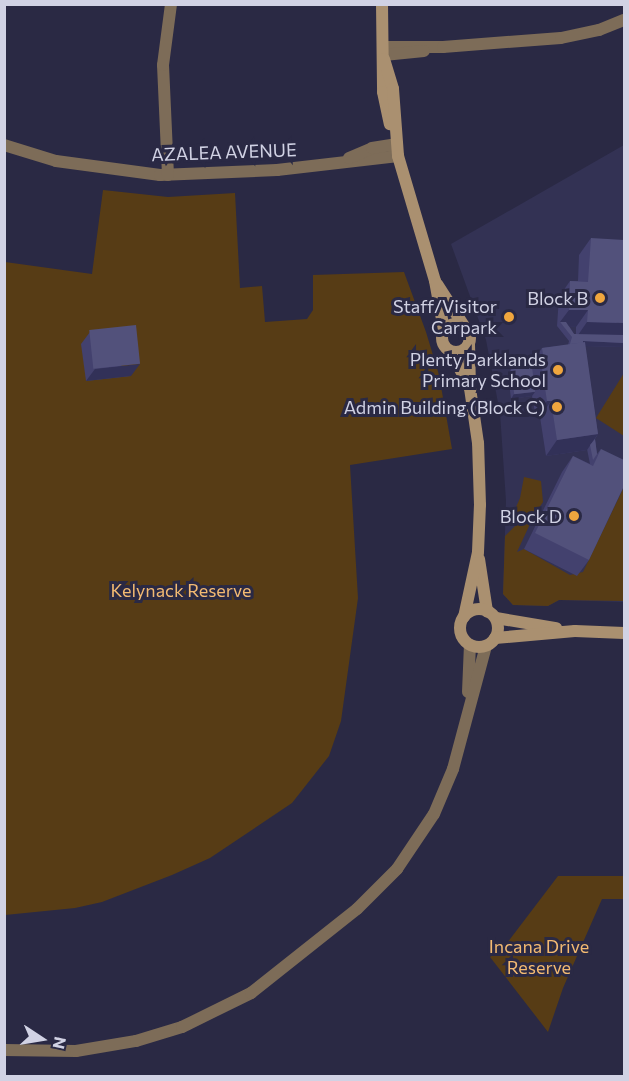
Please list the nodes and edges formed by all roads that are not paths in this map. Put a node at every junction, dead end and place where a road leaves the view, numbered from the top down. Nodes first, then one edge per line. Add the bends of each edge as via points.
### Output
1 (171, 4) edge
2 (382, 4) edge
3 (624, 20) edge
4 (384, 54) junction
5 (4, 145) edge
6 (397, 146) junction
7 (168, 175) junction
8 (435, 281) junction
9 (464, 326) junction
10 (444, 330) junction
11 (469, 343) junction
12 (450, 351) junction
13 (470, 388) junction
14 (478, 552) junction
15 (491, 615) junction
16 (464, 617) junction
17 (574, 631) junction
18 (624, 633) edge
19 (491, 642) junction
20 (470, 645) junction
21 (467, 711) junction
22 (4, 1050) edge

1 - 7 street via 163,64
2 - 4 street
3 - 4 street via 571,36
4 - 6 street via 393,89
5 - 7 street, AZALEA AVENUE via 56,161
6 - 7 street, AZALEA AVENUE via 372,148 339,161 277,170
6 - 8 street
8 - 9 street
8 - 10 street
9 - 10 street via 455,324
9 - 11 street via 470,333
10 - 12 street via 442,342
11 - 12 street via 463,350
11 - 13 street
12 - 13 street
13 - 14 street via 480,464
14 - 15 street
14 - 16 street
15 - 16 street via 474,609
15 - 17 street
15 - 19 street via 498,628
16 - 20 street via 460,629
17 - 18 street
17 - 19 street
19 - 20 street
19 - 21 street
20 - 21 street
21 - 22 street via 453,769 434,814 410,852 372,896 274,977 229,1006 182,1027 136,1041 76,1052

